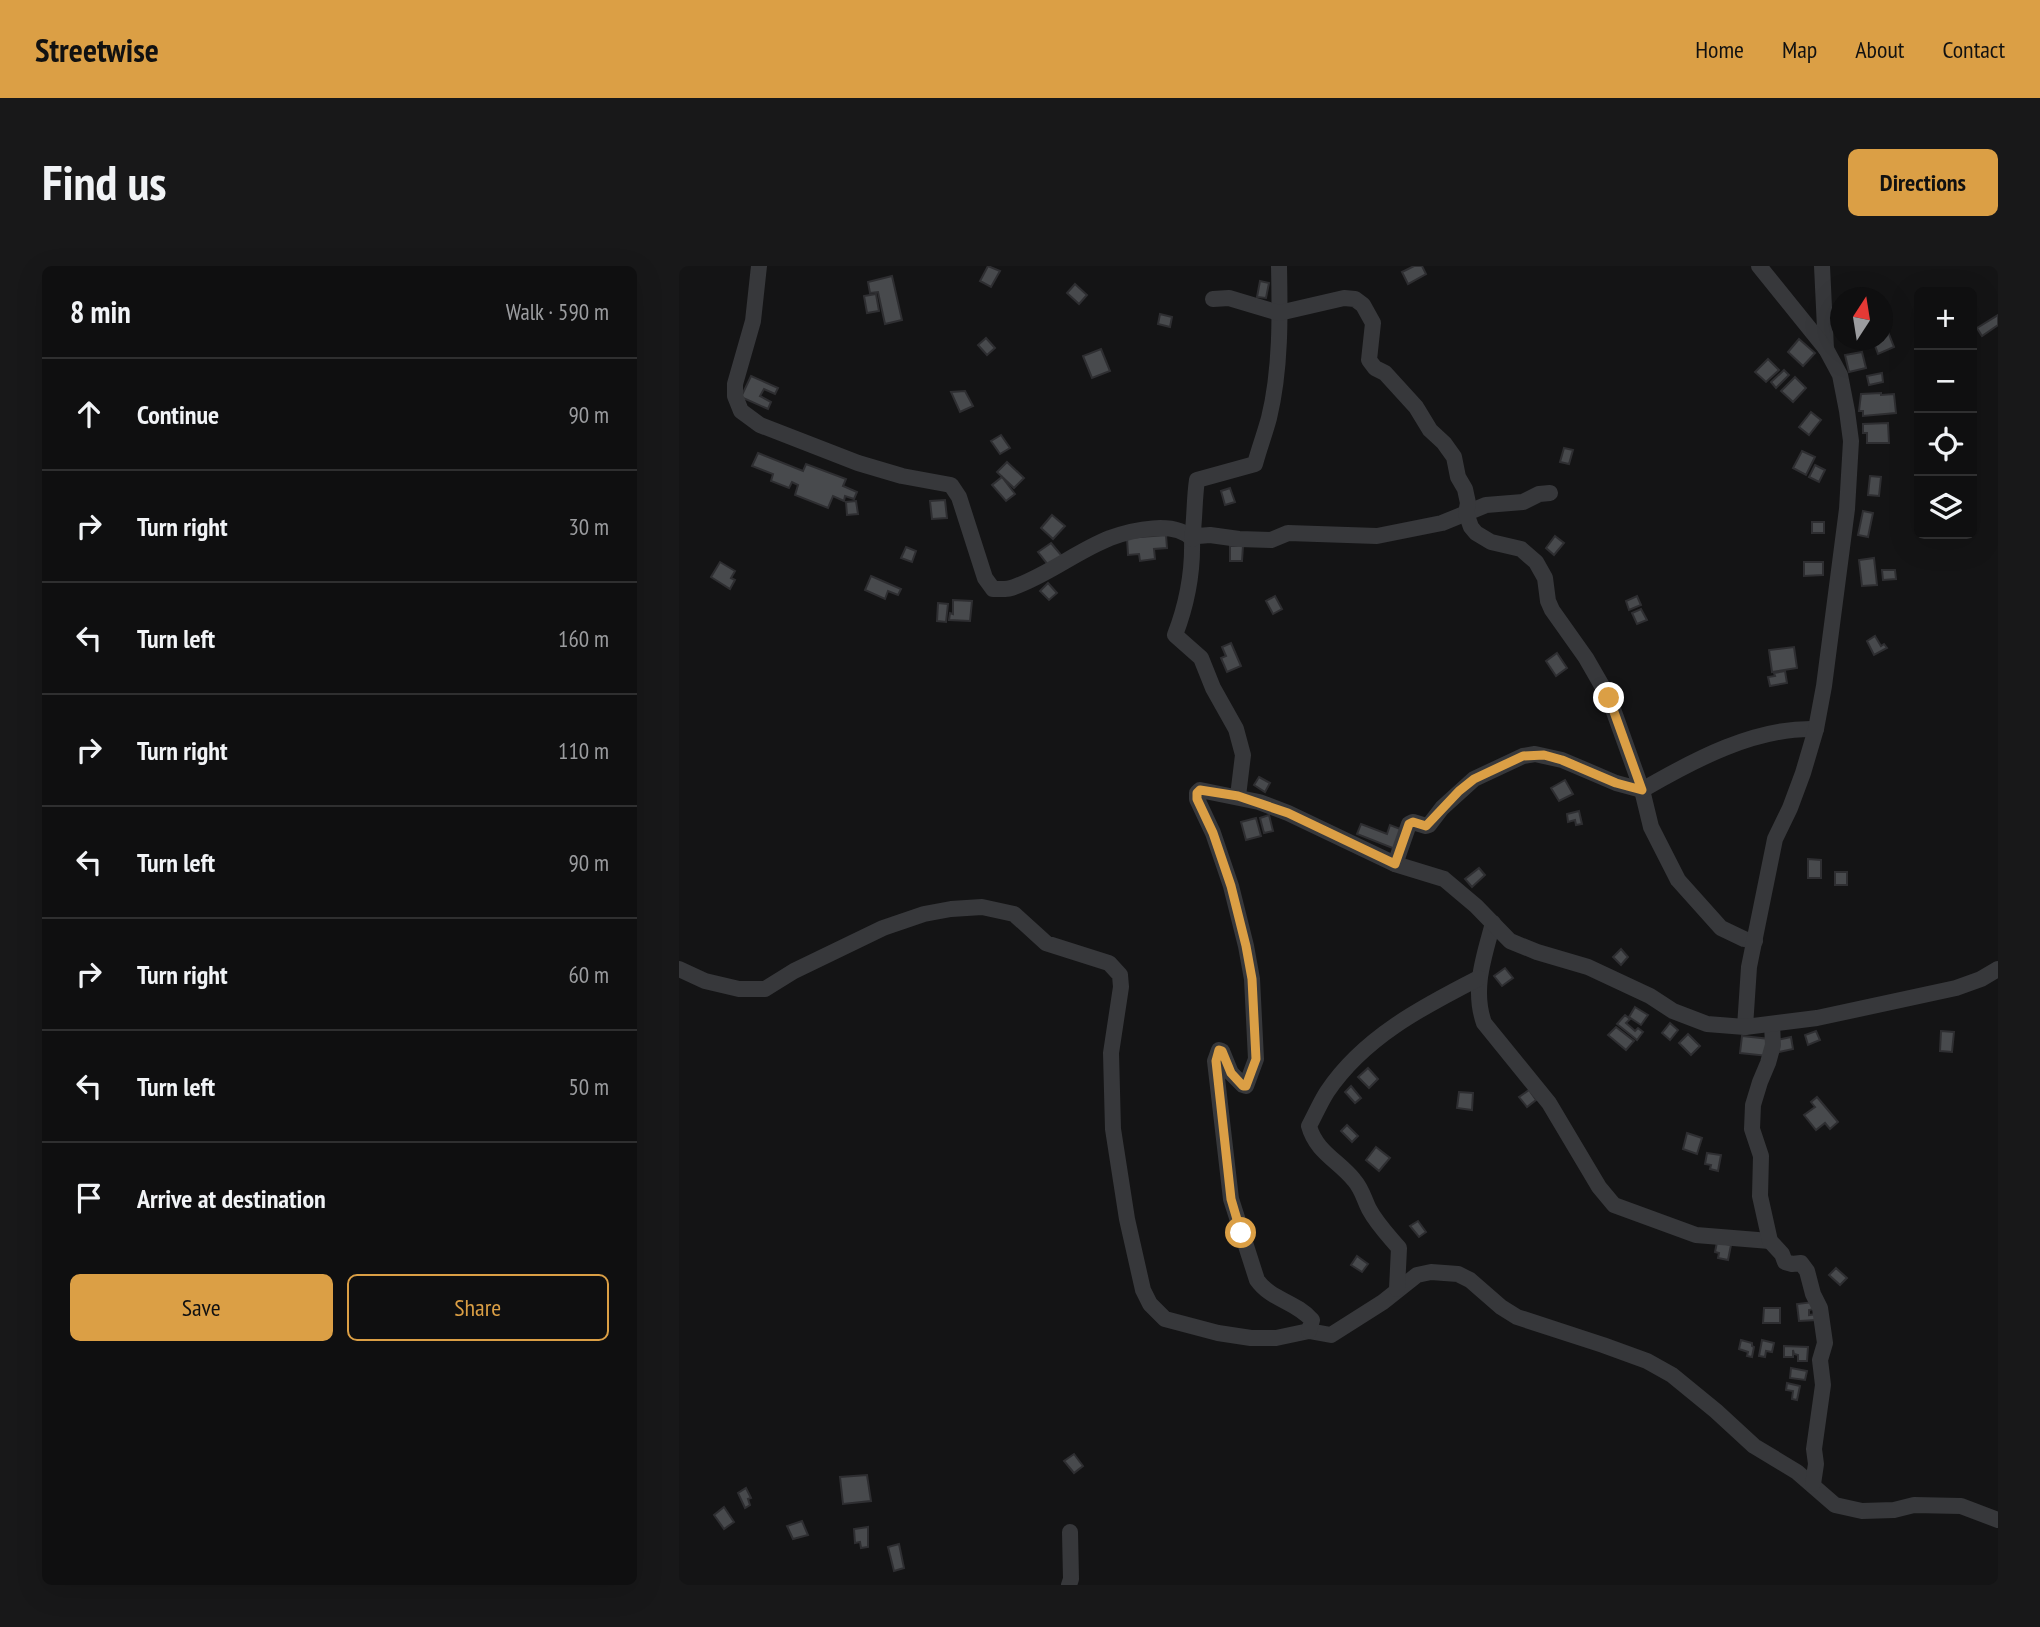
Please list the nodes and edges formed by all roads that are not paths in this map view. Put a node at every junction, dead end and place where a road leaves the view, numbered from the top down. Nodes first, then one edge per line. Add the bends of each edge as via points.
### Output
1 (759, 266) edge
2 (1279, 266) edge
3 (1759, 266) edge
4 (1822, 266) edge
5 (1213, 299) dead end
6 (1279, 313) junction
7 (1826, 349) junction
8 (1550, 493) dead end
9 (1466, 513) junction
10 (1192, 539) junction
11 (1816, 729) junction
12 (1642, 790) junction
13 (1238, 796) junction
14 (1395, 864) junction
15 (1493, 923) junction
16 (1755, 941) junction
17 (679, 969) edge
18 (1998, 969) edge
19 (1479, 978) junction
20 (1772, 1024) junction
21 (1745, 1027) junction
22 (1770, 1241) junction
23 (1397, 1289) junction
24 (1309, 1331) junction
25 (1813, 1484) junction
26 (1998, 1520) edge
27 (1070, 1532) dead end
28 (1069, 1585) edge

1 - 10 street via 753,321 735,384 741,411 760,425 858,463 951,485 993,589 1012,588 1110,538 1165,528
2 - 6 street
3 - 7 street
4 - 7 street
5 - 6 street via 1229,298
6 - 9 street via 1344,298 1363,305 1373,323 1369,360 1416,407 1454,457 1468,503
6 - 10 street via 1269,416 1255,464 1197,480
7 - 11 street via 1840,376 1850,441 1847,509
8 - 9 street
9 - 10 street via 1442,523 1377,536 1288,533 1271,540 1210,535
9 - 12 street via 1482,538 1521,549 1536,562 1552,610 1609,698
10 - 13 street via 1192,567 1175,635 1201,658 1236,729 1243,755
11 - 12 street via 1755,738 1725,748
11 - 16 street via 1775,839
12 - 14 street via 1562,760 1523,756 1474,779 1426,826 1409,824
12 - 16 street via 1651,827 1678,880 1721,928
13 - 14 street via 1288,813
13 - 24 street via 1197,793 1231,886 1252,979 1256,1059 1246,1086 1231,1073 1222,1051 1216,1061 1231,1199 1257,1280 1264,1291 1313,1320
14 - 15 street via 1444,880
15 - 19 street
15 - 21 street via 1510,941 1588,967 1685,1015 1707,1024
16 - 21 street
17 - 24 street via 739,989 765,989 883,928 924,914 982,907 1014,914 1047,943 1109,963 1120,975 1121,987 1111,1053 1113,1129 1127,1219 1150,1304 1165,1320 1218,1333 1276,1338
18 - 20 street via 1956,988
19 - 22 street via 1479,1010 1484,1023 1549,1103 1614,1205 1696,1236
19 - 23 street via 1402,1019 1366,1049 1328,1092 1309,1126 1319,1148 1361,1188 1380,1227 1399,1248
20 - 21 street
20 - 22 street via 1773,1045 1751,1115 1761,1156 1760,1196
22 - 25 street via 1785,1262 1801,1263 1807,1271 1820,1308 1825,1343 1820,1360 1823,1385
23 - 24 street via 1331,1335
23 - 25 street via 1417,1275 1458,1273 1517,1317 1647,1361 1672,1375 1753,1446
25 - 26 street via 1835,1505 1862,1511 1961,1506
27 - 28 street

